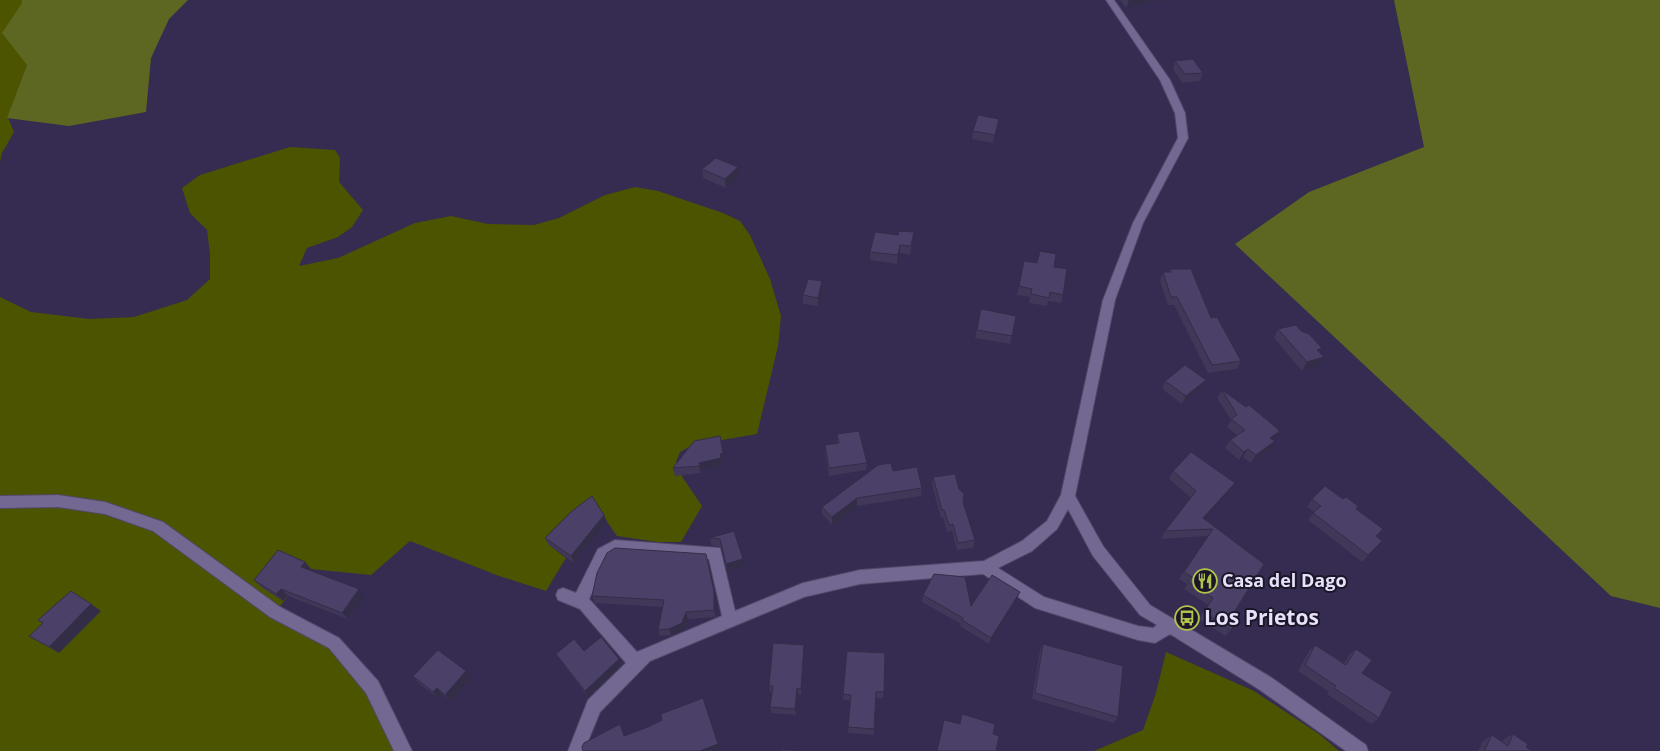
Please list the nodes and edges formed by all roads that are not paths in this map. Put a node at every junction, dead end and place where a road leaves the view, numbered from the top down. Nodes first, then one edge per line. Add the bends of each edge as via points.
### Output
1 (1110, 0) edge
2 (1068, 496) junction
3 (0, 502) edge
4 (985, 567) junction
5 (563, 595) dead end
6 (580, 602) junction
7 (730, 620) junction
8 (1169, 625) junction
9 (637, 663) junction
10 (404, 751) edge
11 (576, 751) edge
12 (1360, 751) edge

1 - 2 street via 1165,80 1180,113 1183,138 1138,223 1109,300
2 - 4 street via 1052,525 1027,546
2 - 8 street via 1098,551 1145,610
3 - 10 street via 58,501 106,508 158,526 275,612 334,643 372,687
4 - 7 street via 860,577 803,590
4 - 8 street via 1040,603 1155,636
5 - 6 street
6 - 7 street via 603,554 615,546 715,553
6 - 9 street
7 - 9 street via 644,656
8 - 12 street via 1266,684
9 - 11 street via 594,706

